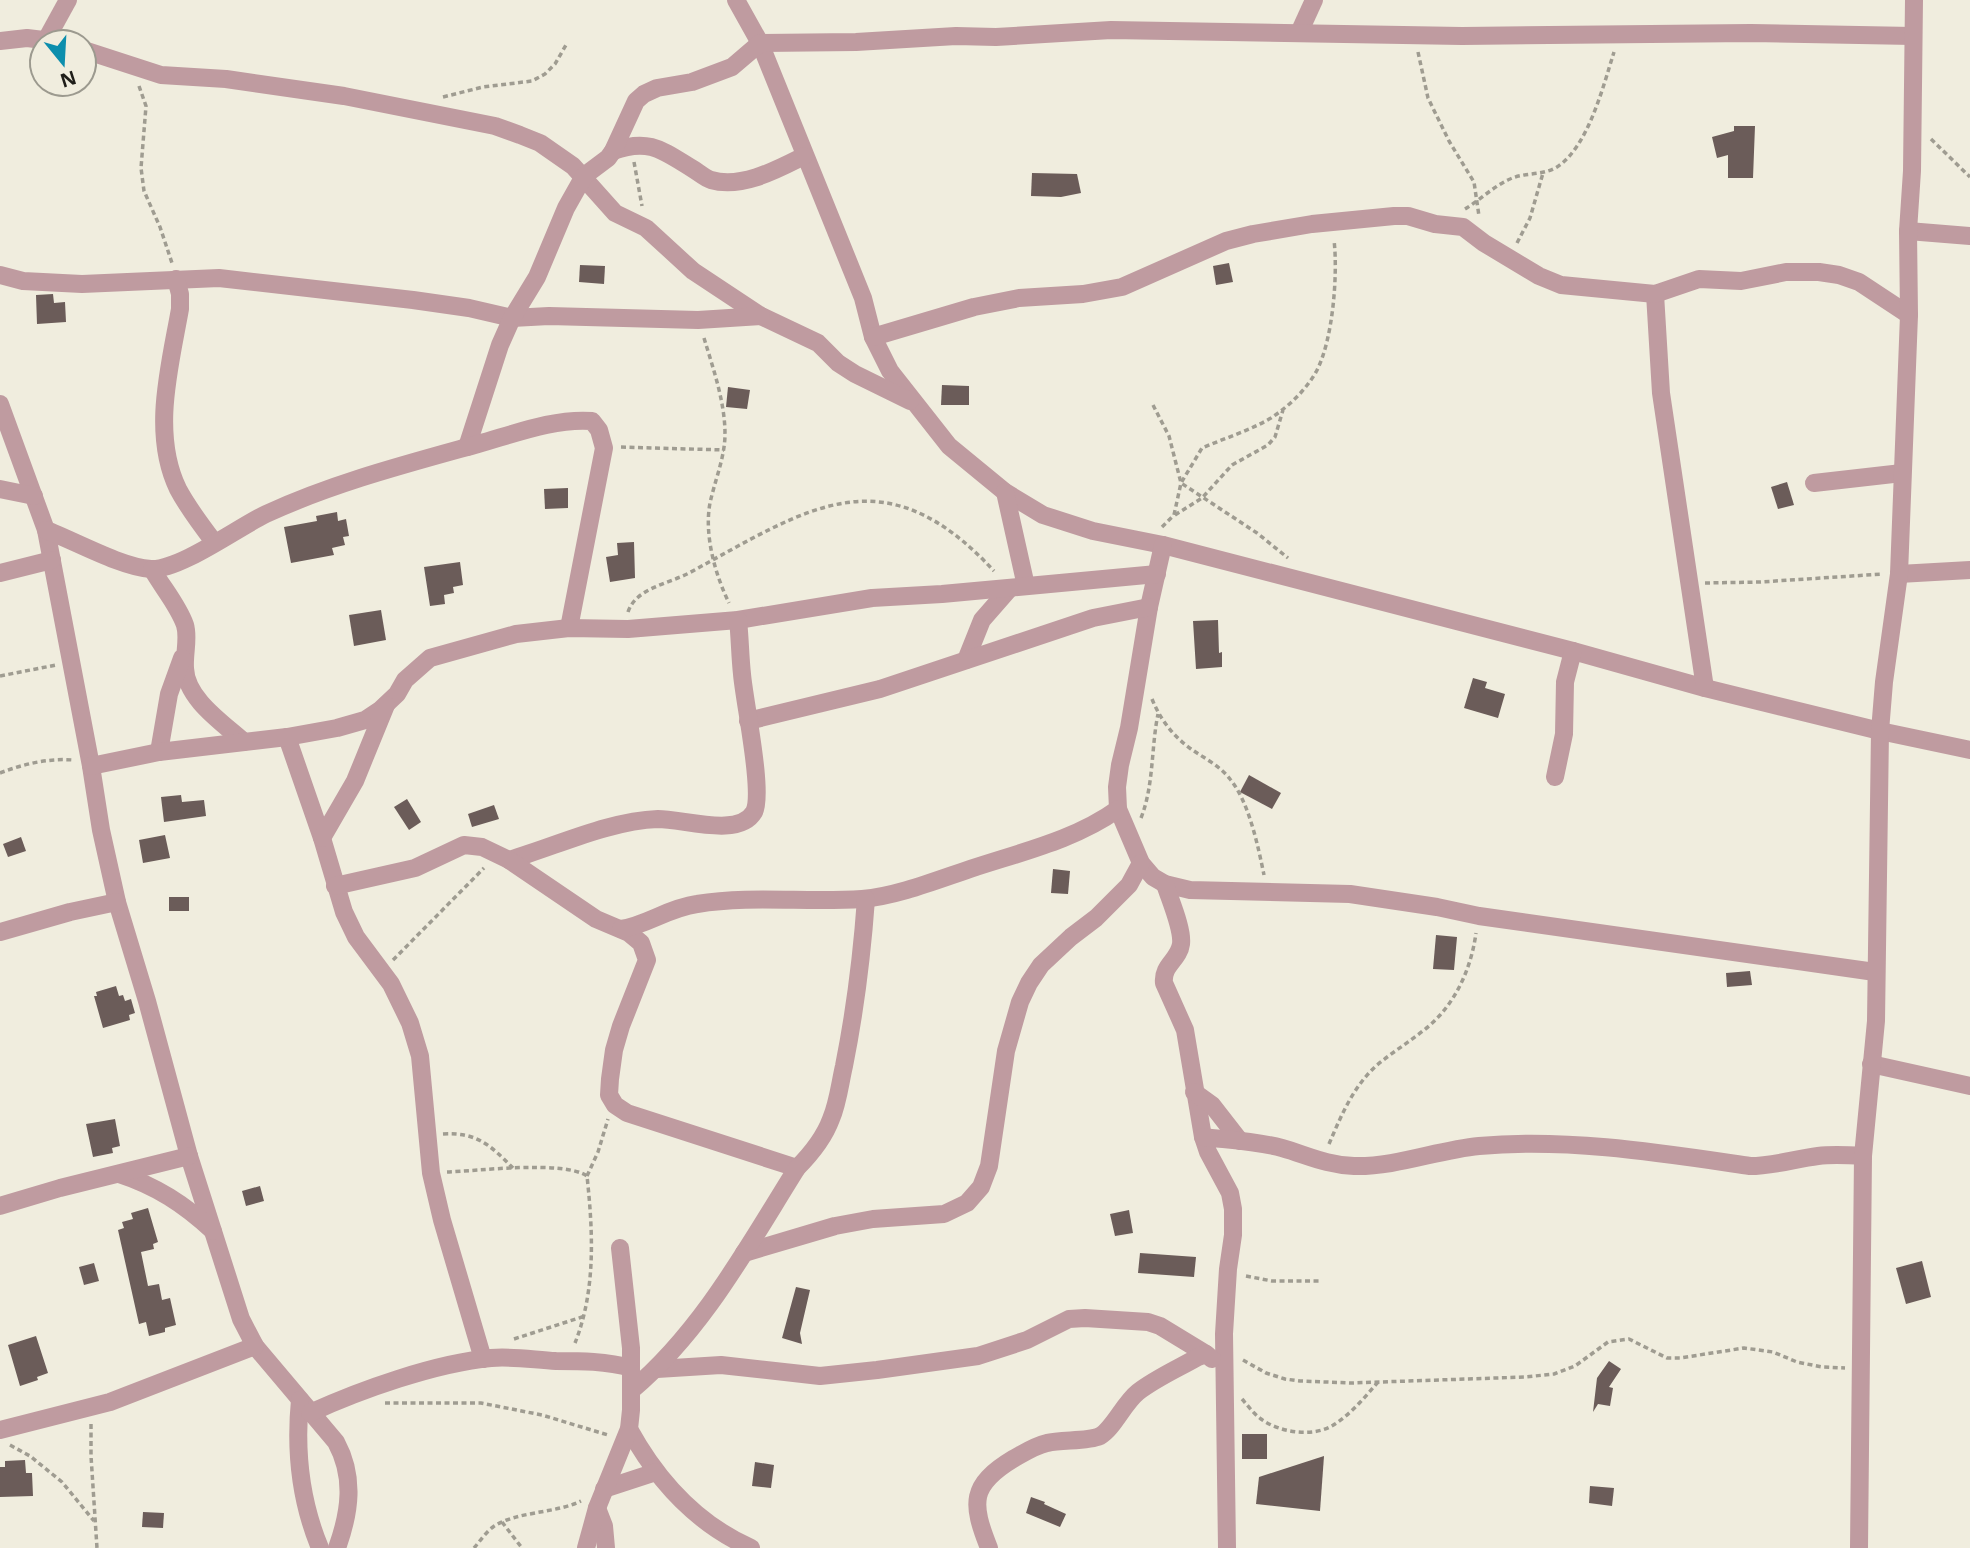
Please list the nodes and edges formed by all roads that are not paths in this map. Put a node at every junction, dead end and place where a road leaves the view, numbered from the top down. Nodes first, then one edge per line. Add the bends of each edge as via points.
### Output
1 (68, 0) edge
2 (736, 0) edge
3 (1314, 0) edge
4 (1914, 0) edge
5 (58, 28) edge
6 (1299, 33) junction
7 (1913, 36) junction
8 (28, 38) edge
9 (0, 41) edge
10 (760, 43) junction
11 (98, 55) edge
12 (613, 151) junction
13 (804, 156) junction
14 (584, 176) junction
15 (1908, 232) junction
16 (1970, 236) edge
17 (0, 275) edge
18 (176, 279) junction
19 (1654, 294) junction
20 (1909, 315) junction
21 (761, 316) junction
22 (512, 318) junction
23 (873, 337) junction
24 (913, 402) junction
25 (0, 404) edge
26 (467, 447) junction
27 (1902, 473) junction
28 (1814, 483) dead end
29 (0, 489) edge
30 (1005, 492) junction
31 (34, 496) junction
32 (46, 530) junction
33 (214, 542) junction
34 (1163, 545) junction
35 (52, 560) junction
36 (152, 569) junction
37 (1970, 570) edge
38 (0, 573) edge
39 (1157, 574) junction
40 (1899, 574) junction
41 (1018, 587) junction
42 (1149, 607) junction
43 (738, 620) junction
44 (569, 628) junction
45 (185, 651) junction
46 (1573, 651) junction
47 (966, 660) junction
48 (1705, 688) junction
49 (386, 703) junction
50 (748, 720) junction
51 (1880, 731) junction
52 (287, 737) junction
53 (244, 742) junction
54 (1970, 750) edge
55 (159, 752) junction
56 (91, 766) junction
57 (1555, 777) dead end
58 (1118, 809) junction
59 (322, 838) junction
60 (502, 856) junction
61 (1141, 863) junction
62 (1165, 884) junction
63 (335, 886) junction
64 (866, 899) junction
65 (117, 902) junction
66 (621, 929) junction
67 (0, 932) edge
68 (1875, 972) junction
69 (1871, 1064) junction
70 (1970, 1086) edge
71 (1194, 1092) junction
72 (1203, 1138) junction
73 (1240, 1141) junction
74 (190, 1156) junction
75 (1863, 1156) junction
76 (797, 1168) junction
77 (119, 1174) junction
78 (0, 1206) edge
79 (215, 1234) junction
80 (620, 1248) dead end
81 (744, 1253) junction
82 (255, 1346) junction
83 (1206, 1354) junction
84 (488, 1359) junction
85 (631, 1368) junction
86 (657, 1369) junction
87 (1225, 1373) junction
88 (632, 1390) junction
89 (305, 1406) junction
90 (626, 1434) junction
91 (3, 1436) edge
92 (656, 1472) junction
93 (604, 1489) junction
94 (597, 1508) junction
95 (320, 1548) edge
96 (337, 1548) edge
97 (586, 1548) edge
98 (606, 1548) edge
99 (751, 1548) edge
100 (989, 1548) edge
101 (1227, 1548) edge
102 (1859, 1548) edge

1 - 5 street
2 - 10 street
3 - 6 street
4 - 7 street
6 - 7 street
6 - 10 street via 1111,30
7 - 15 street
8 - 9 street
10 - 12 street via 720,73 644,94 631,109
10 - 13 street
11 - 14 street via 161,75 344,96 495,126 559,155
12 - 13 street via 631,145 657,147 711,180 730,182 754,178
12 - 14 street
13 - 23 street via 863,298
14 - 21 street via 615,213 646,228 693,271
14 - 22 street via 537,277
15 - 16 street
15 - 20 street
17 - 18 street via 71,284
18 - 22 street via 219,278 413,300
18 - 33 street via 180,309 163,420 177,487
19 - 20 street via 1699,279 1741,281 1786,272 1819,272 1859,282
19 - 23 street via 1562,285 1539,276 1463,227 1408,216 1253,233 1122,287 1019,298
19 - 48 street via 1661,393
20 - 27 street
21 - 22 street
21 - 24 street via 818,343 841,366
22 - 26 street
23 - 24 street
24 - 30 street via 949,446
25 - 31 street
26 - 33 street via 302,498
26 - 44 street via 575,420 592,421 599,430 604,448
27 - 28 street
27 - 40 street
29 - 31 street
30 - 34 street via 1042,515
30 - 41 street
31 - 32 street
32 - 35 street
32 - 36 street via 121,562
33 - 36 street via 171,565
34 - 39 street
34 - 46 street
35 - 38 street
35 - 56 street
36 - 45 street via 185,626
37 - 40 street
39 - 41 street
39 - 42 street
40 - 51 street
41 - 43 street via 872,598
41 - 47 street via 982,620
42 - 47 street via 1093,618
42 - 58 street via 1120,765
43 - 44 street via 628,629
43 - 50 street
44 - 49 street via 516,635 430,658
45 - 53 street via 190,687
45 - 55 street via 169,694
46 - 48 street
46 - 57 street via 1565,682 1564,734
47 - 50 street via 880,689
48 - 51 street
49 - 52 street via 365,720
49 - 59 street via 355,781
50 - 60 street via 757,799 745,821 733,826 666,819 624,823
51 - 54 street
51 - 68 street
52 - 53 street
52 - 59 street
53 - 55 street
55 - 56 street
56 - 65 street
58 - 61 street
58 - 64 street via 1090,827 1038,847
59 - 63 street
60 - 63 street via 464,845 407,871
60 - 66 street via 596,919
61 - 62 street
61 - 81 street via 1129,885 1028,983 1006,1051 989,1166 981,1187 967,1203 944,1214 835,1226
62 - 68 street via 1190,890 1350,894
62 - 71 street via 1181,943 1163,976 1185,1030
63 - 84 street via 356,937 383,971 410,1023 420,1056 431,1173 445,1233
64 - 66 street via 697,904
64 - 76 street via 849,1042 833,1117 813,1152
65 - 67 street
65 - 74 street
66 - 76 street via 641,943 647,960 614,1050 609,1095 615,1105 627,1113
68 - 69 street
69 - 70 street
69 - 75 street
71 - 72 street
71 - 73 street via 1212,1105
72 - 73 street
72 - 87 street via 1233,1209
73 - 75 street via 1355,1166 1385,1165 1461,1148 1521,1144 1609,1147 1750,1166 1816,1156
74 - 77 street
74 - 79 street
75 - 102 street
76 - 81 street
77 - 78 street
77 - 79 street via 165,1192
79 - 82 street
80 - 85 street
81 - 86 street via 690,1333
82 - 89 street
82 - 91 street
83 - 86 street via 1148,1322 1077,1318 978,1356 877,1370 820,1376 731,1365
83 - 87 street
83 - 100 street via 1139,1391 1099,1436 1045,1443 996,1469 981,1484 977,1504
84 - 85 street
84 - 89 street
85 - 88 street
86 - 88 street
87 - 101 street
88 - 90 street
89 - 95 street via 297,1430 299,1465 305,1503
89 - 96 street via 336,1442 348,1472 350,1491
90 - 92 street
90 - 93 street
92 - 93 street
92 - 99 street via 712,1527
93 - 94 street
94 - 97 street
94 - 98 street

